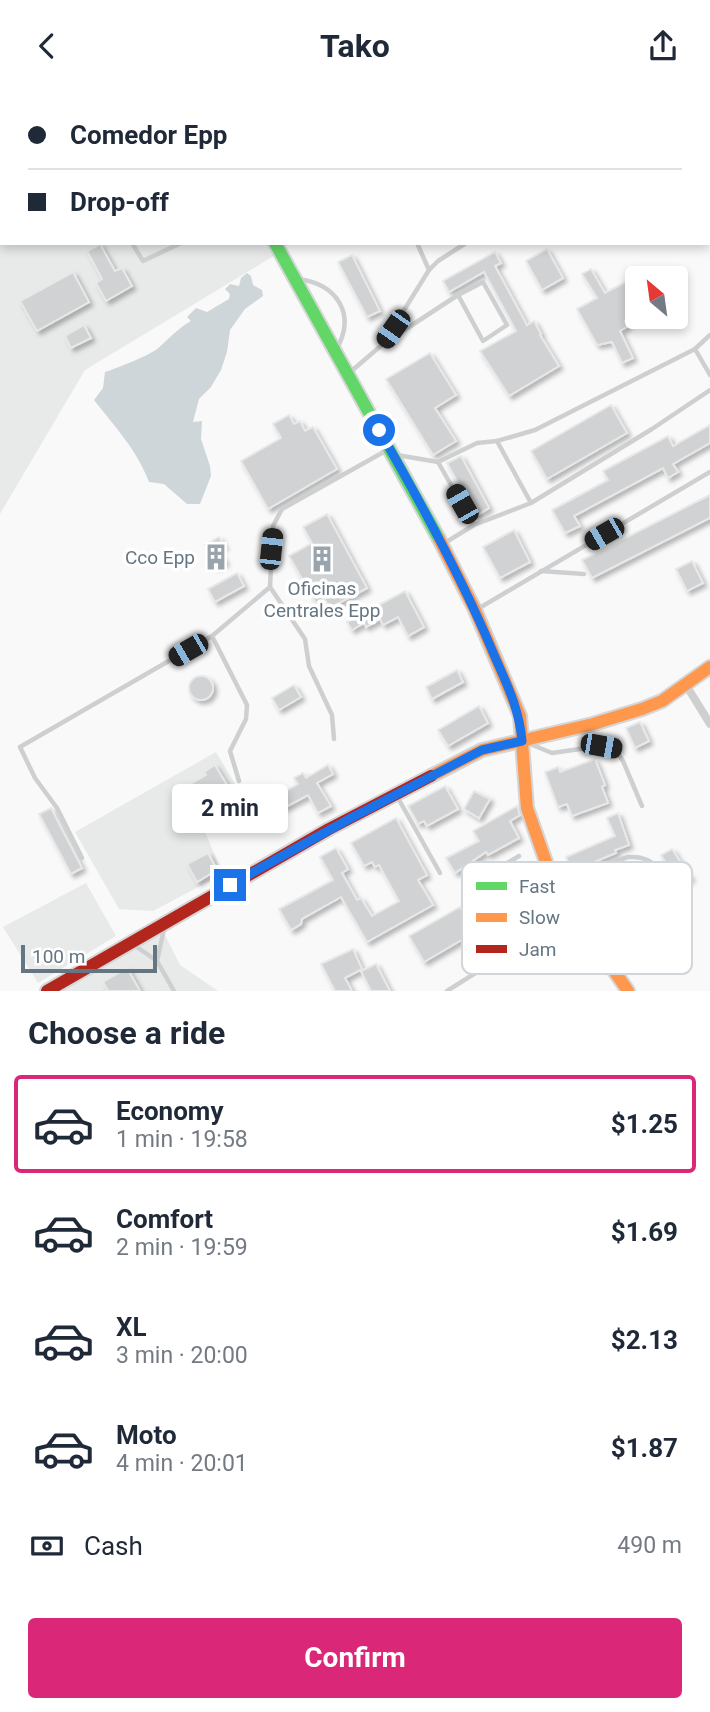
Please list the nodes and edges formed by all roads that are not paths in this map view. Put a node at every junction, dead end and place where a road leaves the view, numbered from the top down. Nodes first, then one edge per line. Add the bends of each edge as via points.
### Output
1 (133, 245) edge
2 (177, 245) edge
3 (276, 245) edge
4 (418, 245) edge
5 (463, 245) edge
6 (429, 270) junction
7 (294, 278) junction
8 (458, 295) junction
9 (710, 335) edge
10 (383, 344) junction
11 (695, 349) junction
12 (335, 352) junction
13 (348, 375) junction
14 (710, 375) edge
15 (710, 390) edge
16 (498, 441) junction
17 (391, 451) junction
18 (438, 462) junction
19 (710, 472) edge
20 (531, 502) junction
21 (474, 525) junction
22 (442, 545) junction
23 (540, 571) junction
24 (584, 574) dead end
25 (270, 587) junction
26 (475, 610) junction
27 (212, 636) junction
28 (710, 667) edge
29 (686, 685) junction
30 (710, 724) edge
31 (334, 739) dead end
32 (522, 741) junction
33 (239, 781) dead end
34 (396, 794) junction
35 (642, 806) dead end
36 (519, 856) dead end
37 (82, 858) dead end
38 (509, 862) edge
39 (546, 862) edge
40 (613, 862) edge
41 (653, 862) edge
42 (440, 873) dead end
43 (166, 921) junction
44 (131, 943) junction
45 (157, 961) junction
46 (478, 974) edge
47 (616, 974) edge
48 (457, 988) edge
49 (47, 991) edge
50 (174, 991) edge
51 (447, 991) edge
52 (628, 991) edge

1 - 2 lane via 143,261
3 - 7 main road
4 - 6 lane
5 - 6 lane
6 - 10 lane
7 - 12 main road
7 - 12 lane via 316,281 340,304 343,333
8 - 8 lane via 483,282 507,325 483,341
8 - 10 lane
9 - 11 lane
10 - 13 lane
11 - 14 lane
11 - 16 lane via 535,430
12 - 13 main road
13 - 17 main road
15 - 20 lane
16 - 18 lane via 477,443
16 - 20 lane
17 - 18 lane
17 - 22 main road
17 - 25 lane via 282,509 273,526
18 - 21 lane
19 - 23 lane
20 - 21 lane
21 - 22 lane
22 - 26 main road
23 - 24 lane
23 - 26 lane
25 - 27 lane
25 - 31 lane via 305,639 309,666 332,715
26 - 32 main road via 520,716
27 - 33 lane via 247,705 246,719 230,751
27 - 37 lane via 20,747
28 - 29 main road
29 - 30 street
29 - 32 main road via 642,709
32 - 34 main road via 482,750
32 - 35 lane via 552,753 601,746 615,749
32 - 39 main road via 527,808
34 - 42 lane
34 - 43 main road
36 - 38 lane
40 - 41 lane via 641,856
43 - 44 main road
43 - 45 lane
44 - 45 lane
44 - 49 main road
45 - 50 lane
46 - 48 lane
47 - 52 main road
48 - 51 lane

